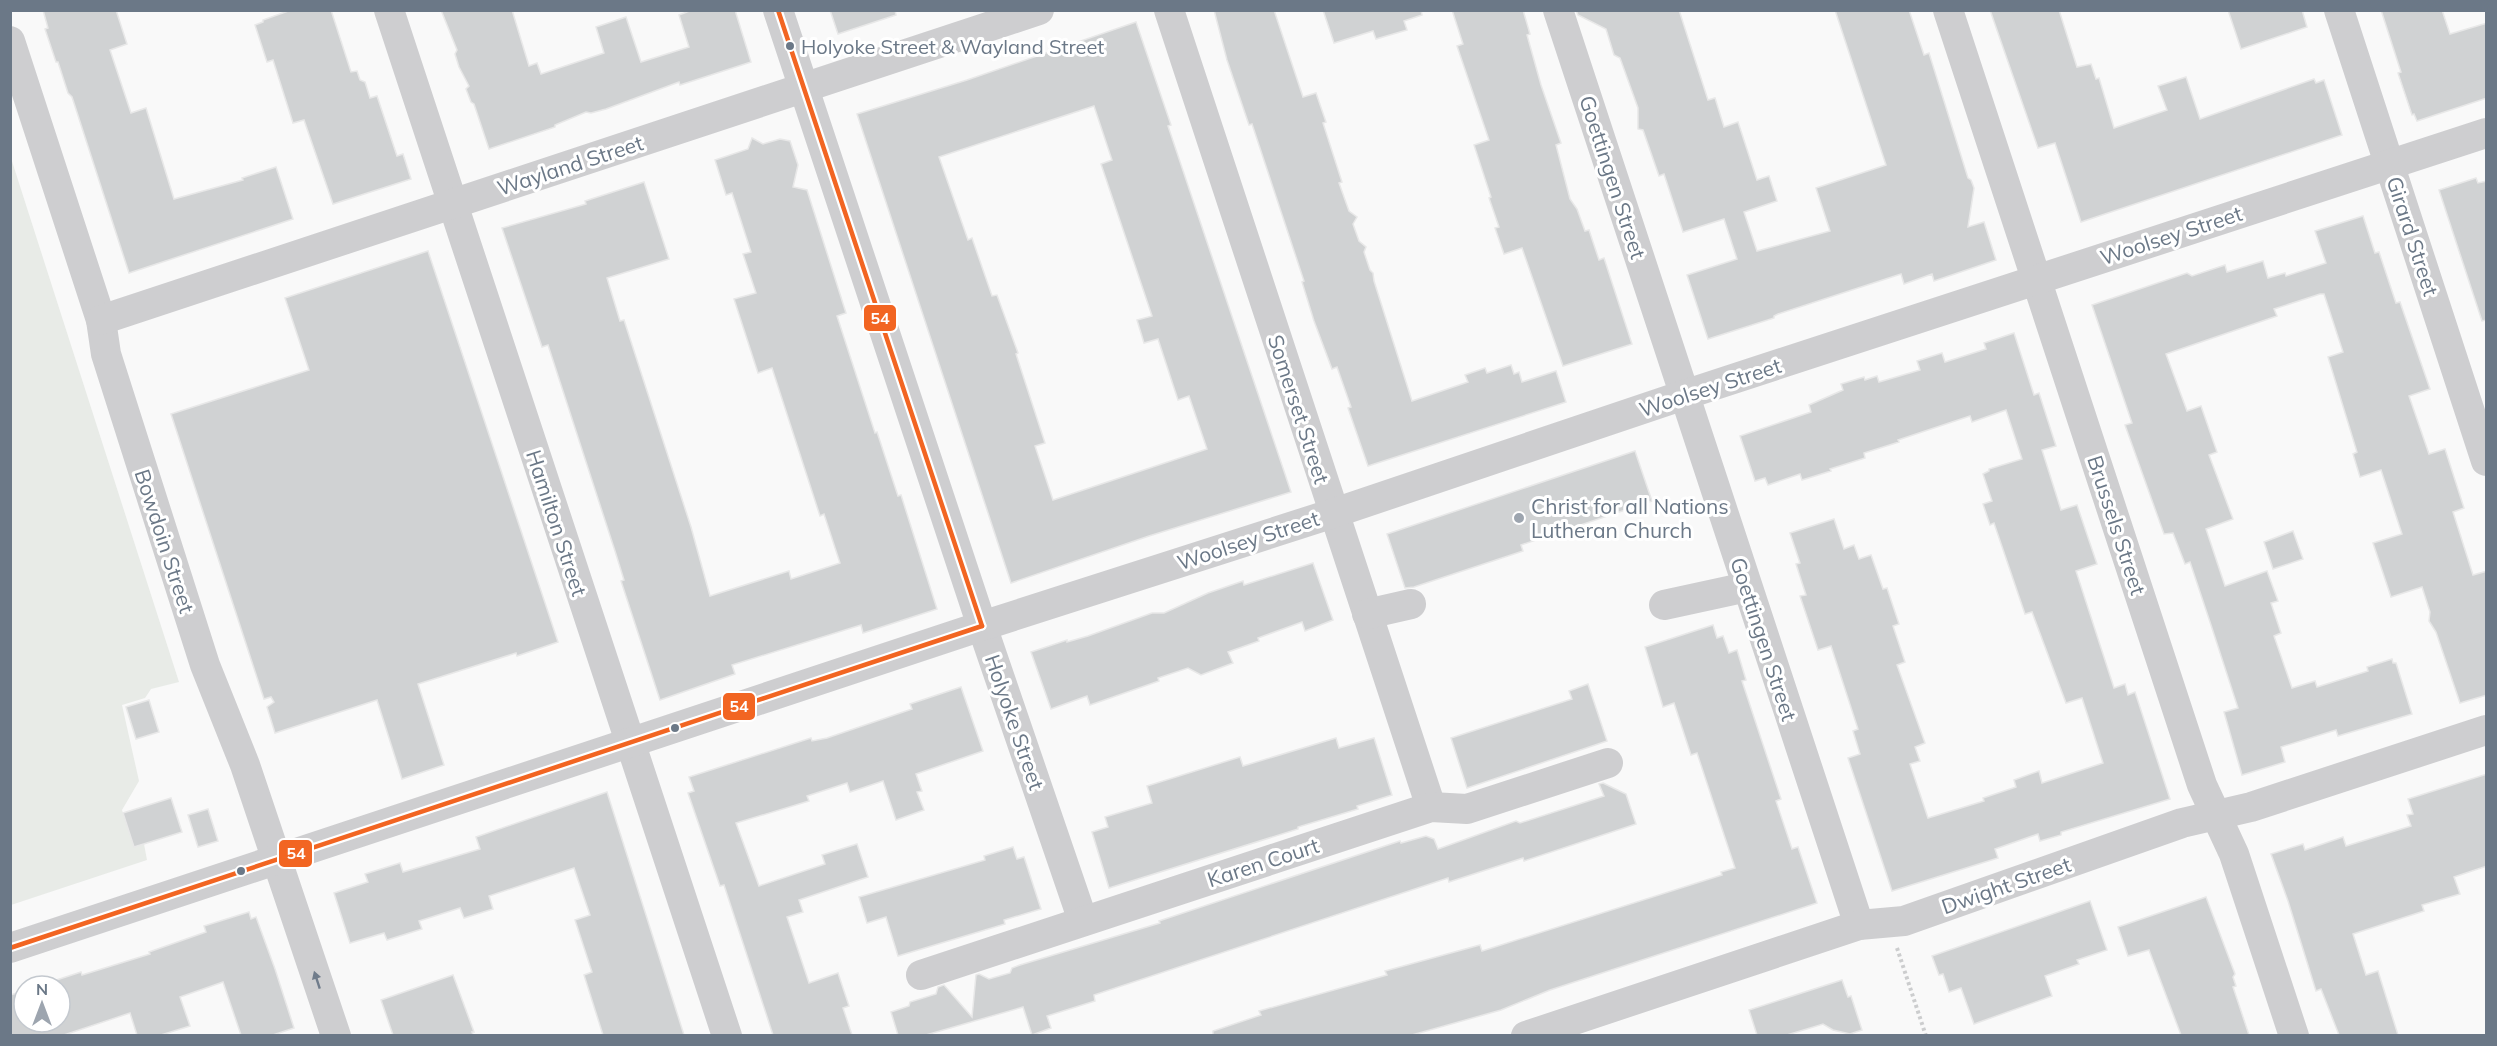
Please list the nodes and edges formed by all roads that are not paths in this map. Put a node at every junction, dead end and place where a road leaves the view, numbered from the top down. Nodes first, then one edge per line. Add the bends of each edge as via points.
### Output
1 (389, 10) edge
2 (778, 10) edge
3 (1039, 10) edge
4 (1168, 10) edge
5 (1558, 10) edge
6 (1948, 10) edge
7 (2339, 10) edge
8 (10, 41) edge
9 (804, 88) junction
10 (2487, 133) edge
11 (2389, 164) junction
12 (453, 204) junction
13 (2036, 280) junction
14 (101, 320) junction
15 (1684, 395) junction
16 (2487, 461) edge
17 (1334, 513) junction
18 (1747, 587) junction
19 (1411, 604) dead end
20 (1664, 604) dead end
21 (1367, 614) junction
22 (982, 626) junction
23 (2487, 730) edge
24 (630, 743) junction
25 (1608, 763) dead end
26 (1431, 807) junction
27 (2217, 815) junction
28 (277, 859) junction
29 (1083, 921) junction
30 (1858, 925) junction
31 (10, 948) edge
32 (921, 975) dead end
33 (336, 1035) edge
34 (727, 1035) edge
35 (1526, 1035) edge
36 (2294, 1035) edge

1 - 12 street, Hamilton Street
2 - 9 street, Holyoke Street
3 - 9 street, Wayland Street
4 - 17 street, Somerset Street
5 - 15 street, Goettingen Street
6 - 13 street, Brussels Street
7 - 11 street, Girard Street
8 - 14 street, Bowdoin Street
9 - 12 street, Wayland Street
9 - 22 street, Holyoke Street
10 - 11 street, Woolsey Street
11 - 13 street, Woolsey Street
11 - 16 street, Girard Street
12 - 14 street, Wayland Street
12 - 24 street, Hamilton Street
13 - 15 street, Woolsey Street
13 - 27 street, Brussels Street via 2202,785
14 - 28 street, Bowdoin Street via 106,354 205,665
15 - 17 street, Woolsey Street
15 - 18 street, Goettingen Street
17 - 21 street, Somerset Street
17 - 22 street, Woolsey Street
18 - 20 street
18 - 30 street, Goettingen Street
19 - 21 street
21 - 26 street, Somerset Street
22 - 24 street, Woolsey Street
22 - 29 street, Holyoke Street
23 - 27 street, Dwight Street
24 - 28 street, Woolsey Street
24 - 34 street, Hamilton Street
25 - 26 street, Karen Court via 1467,809
26 - 29 street, Karen Court
27 - 30 street, Dwight Street via 1904,921
27 - 36 street, Brussels Street via 2234,854
28 - 31 street, Woolsey Street
33 -> 28 street, Bowdoin Street
29 - 32 street, Karen Court
30 - 35 street, Dwight Street

